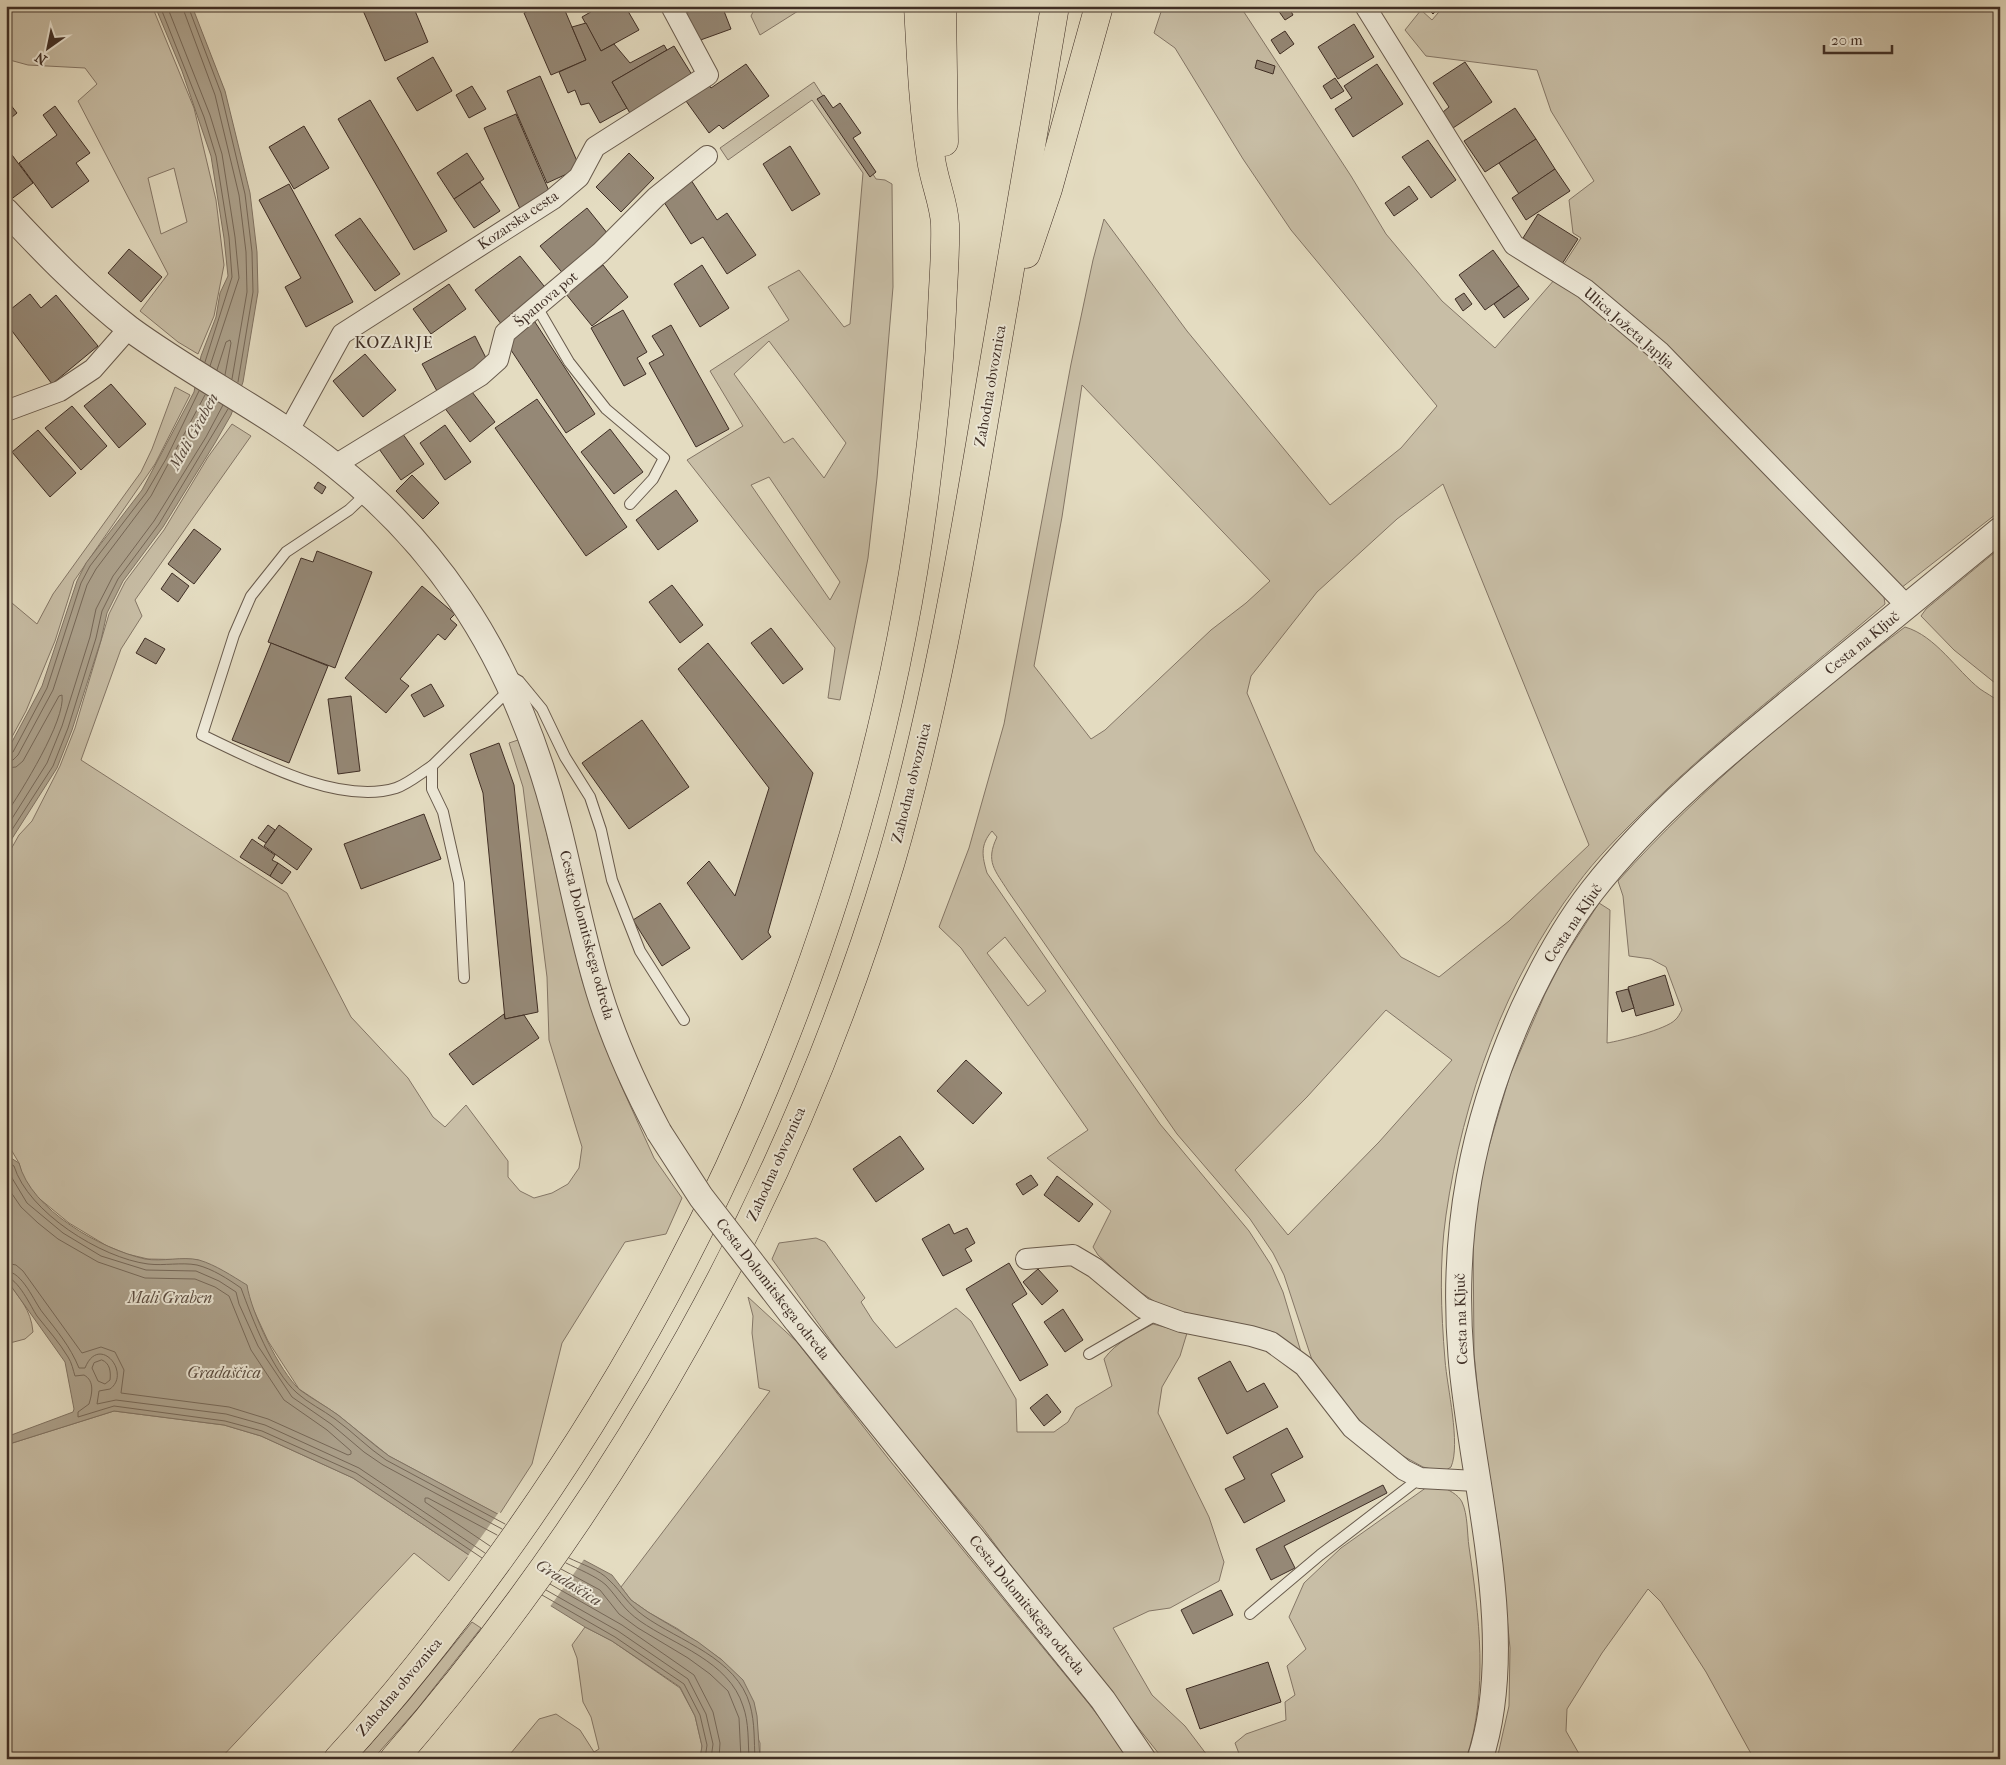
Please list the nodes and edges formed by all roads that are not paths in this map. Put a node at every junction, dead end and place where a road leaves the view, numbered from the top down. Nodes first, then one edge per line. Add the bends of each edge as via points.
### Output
1 (672, 6) edge
2 (918, 6) edge
3 (942, 6) edge
4 (1055, 6) edge
5 (1099, 6) edge
6 (1365, 6) edge
7 (707, 156) dead end
8 (6, 212) edge
9 (945, 220) junction
10 (536, 307) junction
11 (1003, 308) junction
12 (129, 328) junction
13 (6, 411) edge
14 (288, 432) junction
15 (335, 465) junction
16 (367, 492) junction
17 (630, 504) dead end
18 (2000, 530) edge
19 (1907, 606) junction
20 (505, 680) junction
21 (432, 766) junction
22 (464, 978) dead end
23 (684, 1020) dead end
24 (1026, 1260) dead end
25 (1158, 1314) junction
26 (1089, 1354) dead end
27 (1420, 1478) junction
28 (1476, 1481) junction
29 (1250, 1614) dead end
30 (338, 1759) edge
31 (394, 1759) edge
32 (1143, 1759) edge
33 (1480, 1759) edge

1 - 14 street, Kozarska cesta via 708,75 595,147 579,177 553,199 342,334
2 - 9 highway via 924,112
3 - 9 highway
4 - 11 highway, Zahodna obvoznica
5 - 11 highway via 1048,189
6 - 19 street, Ulica Jožeta Japlja via 1514,245 1585,288 1623,318
7 - 10 street, Španova pot via 656,197 600,253
8 - 12 street, Cesta Dolomitskega odreda via 73,281
9 - 30 highway, Zahodna obvoznica via 936,400 914,572 889,699 843,874 780,1052 712,1206 649,1326 556,1479 458,1614
10 - 15 street, Španova pot via 504,334 498,360 480,376
10 - 17 lane via 569,362 606,409 664,458 653,479
11 - 31 highway, Zahodna obvoznica via 958,570 930,706 894,848 856,970 789,1139 732,1260 663,1387 591,1501 495,1636
12 - 13 street via 93,369 60,391
12 - 14 street, Cesta Dolomitskega odreda
14 - 15 street, Cesta Dolomitskega odreda
15 - 16 street, Cesta Dolomitskega odreda
16 - 20 street, Cesta Dolomitskega odreda via 427,554 447,580 483,636
16 - 21 lane via 349,510 286,552 250,596 202,735 277,770 355,792 396,788
18 - 19 street, Cesta na Ključ
19 - 28 street, Cesta na Ključ via 1741,741 1652,825 1592,891 1564,930 1538,977 1510,1037 1486,1104 1462,1220 1459,1332
20 - 21 lane
20 - 23 lane via 519,681 542,709 565,757 590,797 612,880 640,951
20 - 32 street, Cesta Dolomitskega odreda, bridge via 546,783 608,1018 634,1085 659,1132 701,1197 796,1320 1071,1659
21 - 22 lane via 432,789 443,812 459,883
24 - 25 street via 1073,1255 1095,1268 1143,1308
25 - 26 lane
25 - 27 street via 1276,1345 1304,1366 1352,1428 1404,1470
27 - 28 street
27 - 29 lane
28 - 33 street, Cesta na Ključ via 1490,1575 1495,1642 1492,1704

